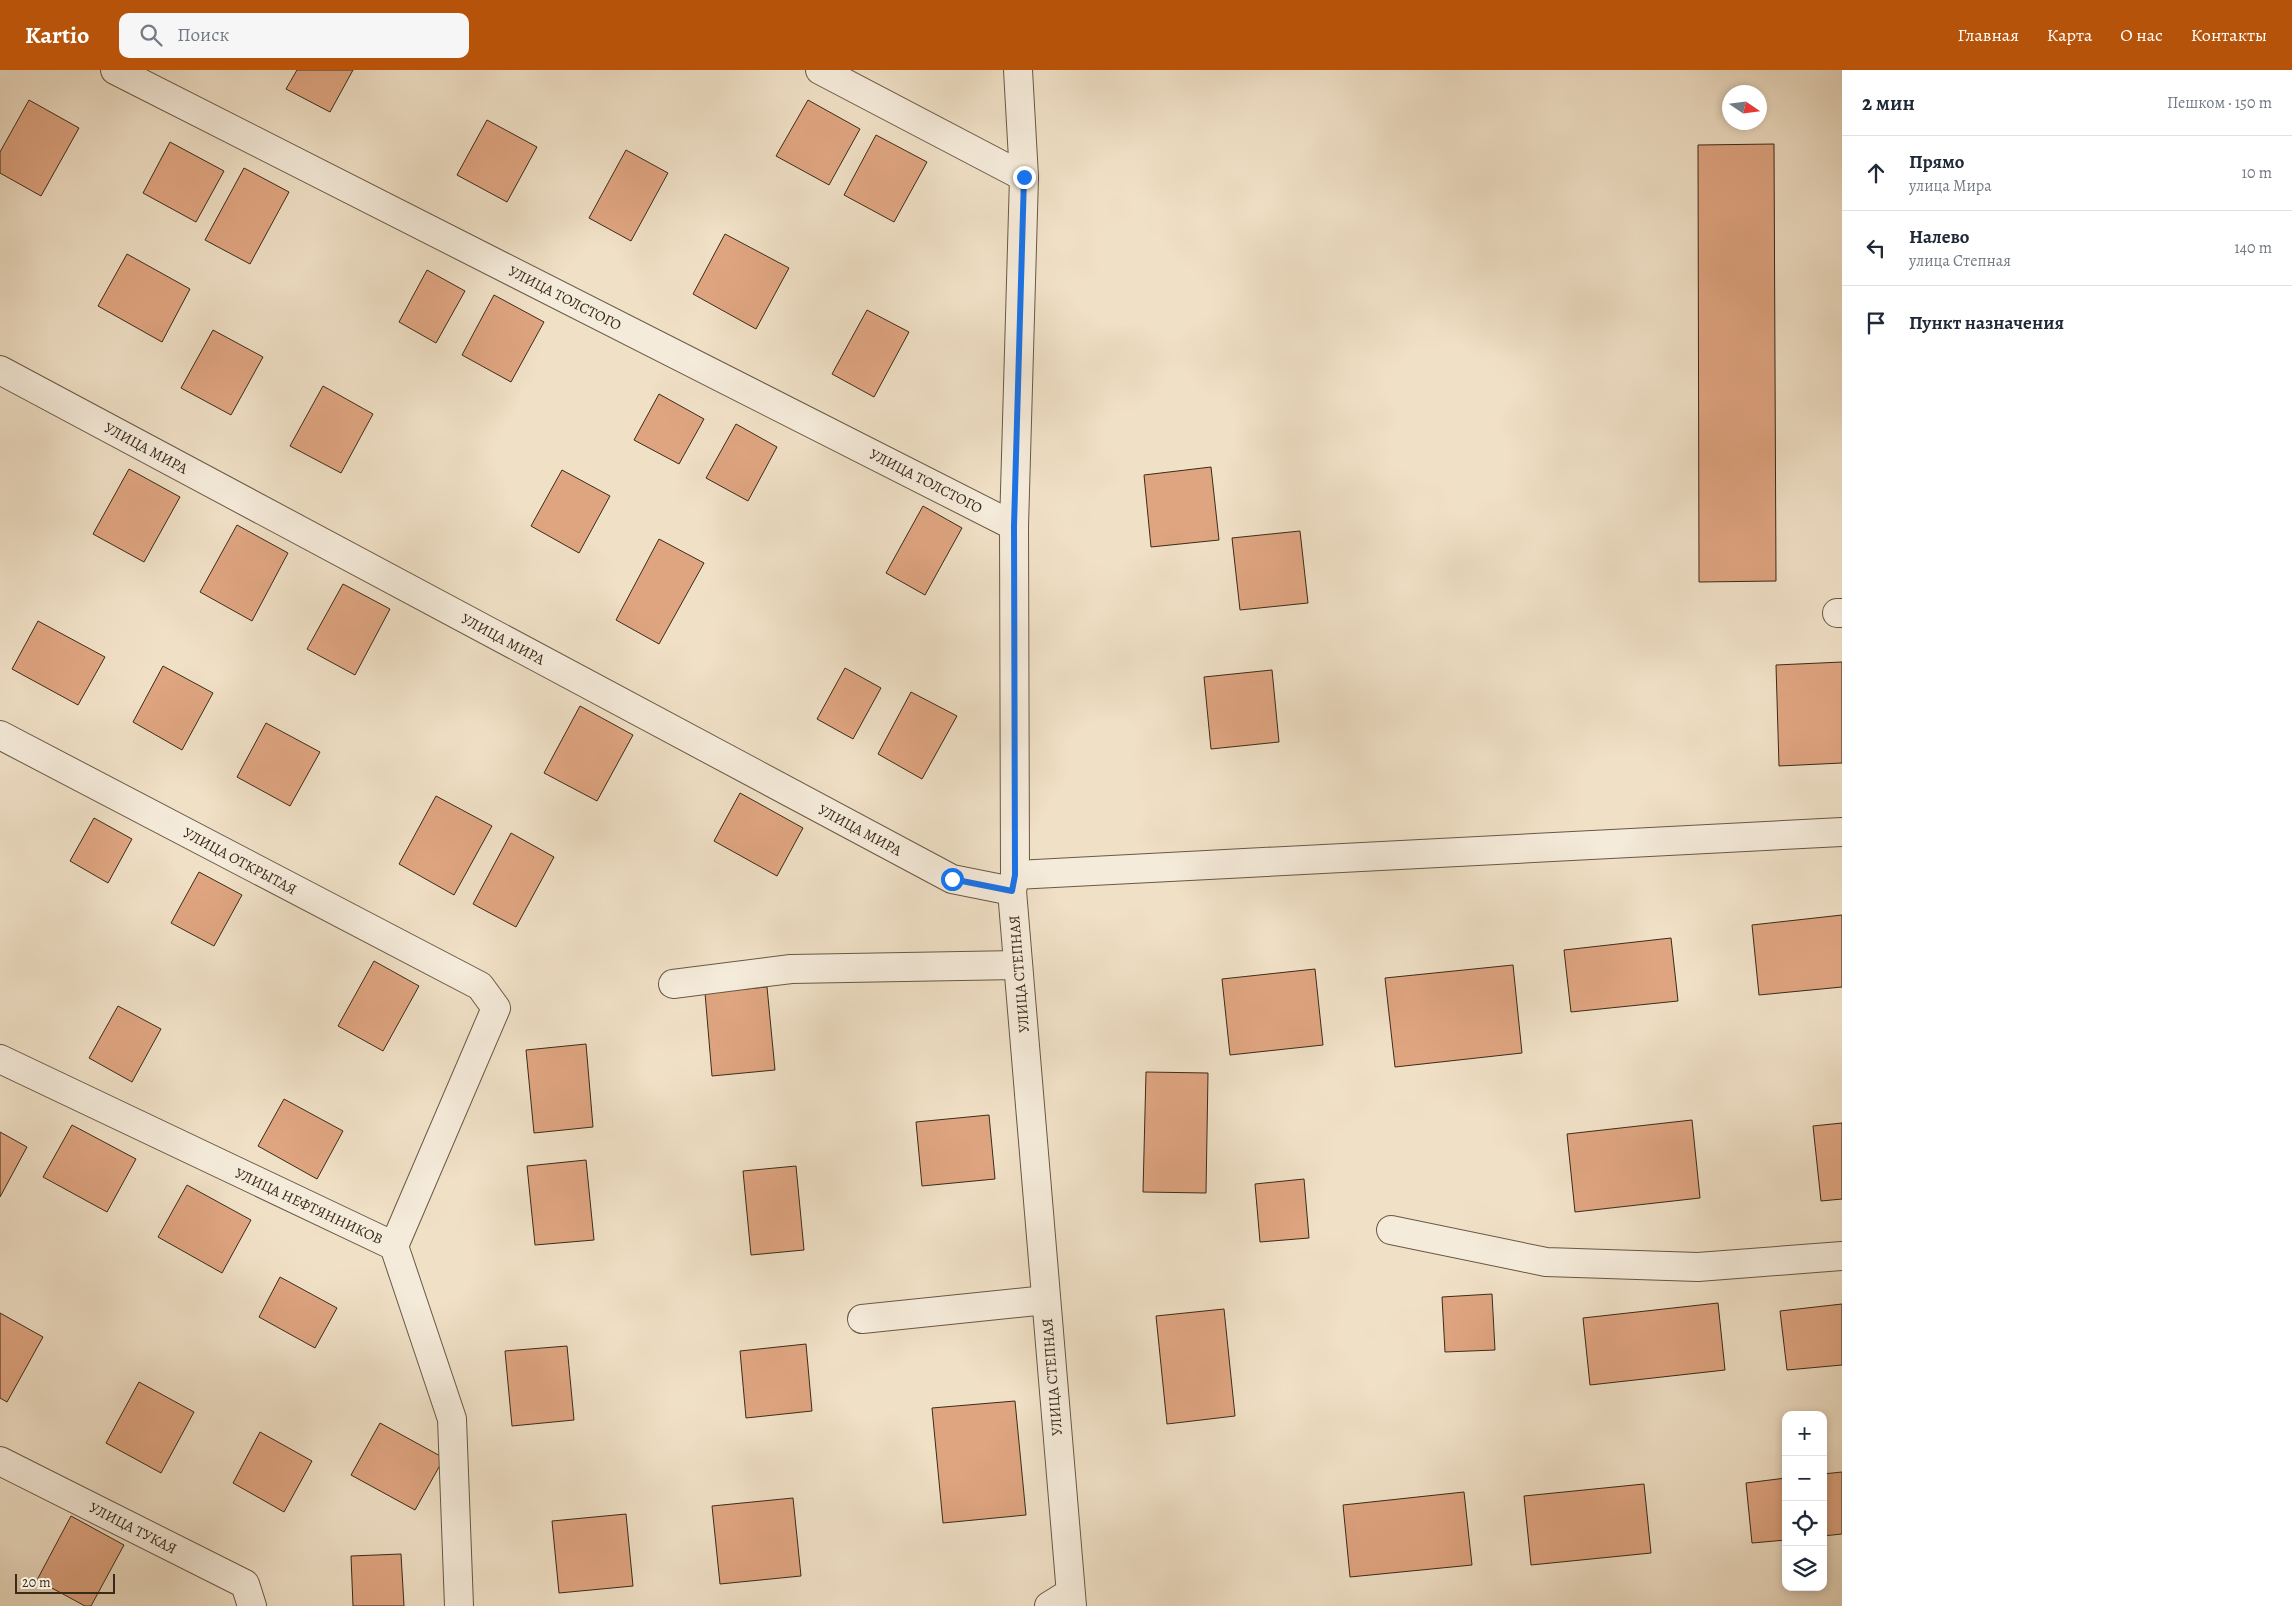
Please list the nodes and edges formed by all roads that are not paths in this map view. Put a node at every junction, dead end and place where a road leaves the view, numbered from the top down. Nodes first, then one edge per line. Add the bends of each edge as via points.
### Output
1 (115, 70) edge
2 (820, 70) edge
3 (1018, 70) edge
4 (1024, 177) junction
5 (0, 370) edge
6 (1014, 526) junction
7 (0, 735) edge
8 (1842, 832) edge
9 (1014, 883) junction
10 (1018, 965) junction
11 (673, 984) dead end
12 (0, 1059) edge
13 (1391, 1230) dead end
14 (394, 1246) junction
15 (1842, 1256) edge
16 (1046, 1300) junction
17 (862, 1319) dead end
18 (0, 1461) edge
19 (1064, 1602) edge
20 (252, 1606) edge
21 (459, 1606) edge

1 - 6 street, УЛИЦА ТОЛСТОГО
2 - 4 street
3 - 4 street, УЛИЦА СТЕПНАЯ
4 - 6 street, УЛИЦА СТЕПНАЯ
5 - 9 street, УЛИЦА МИРА via 952,879
6 - 9 street, УЛИЦА СТЕПНАЯ
7 - 14 street, УЛИЦА ОТКРЫТАЯ via 480,986 496,1008
8 - 9 street, УЛИЦА МИРА
9 - 10 street, УЛИЦА СТЕПНАЯ
10 - 11 street via 791,969
10 - 16 street, УЛИЦА СТЕПНАЯ
12 - 14 street, УЛИЦА НЕФТЯННИКОВ
13 - 15 street via 1546,1262 1698,1267
14 - 21 street, УЛИЦА НЕФТЯННИКОВ via 452,1419
16 - 17 street
16 - 19 street, УЛИЦА СТЕПНАЯ
18 - 20 street, УЛИЦА ТУКАЯ via 246,1584

